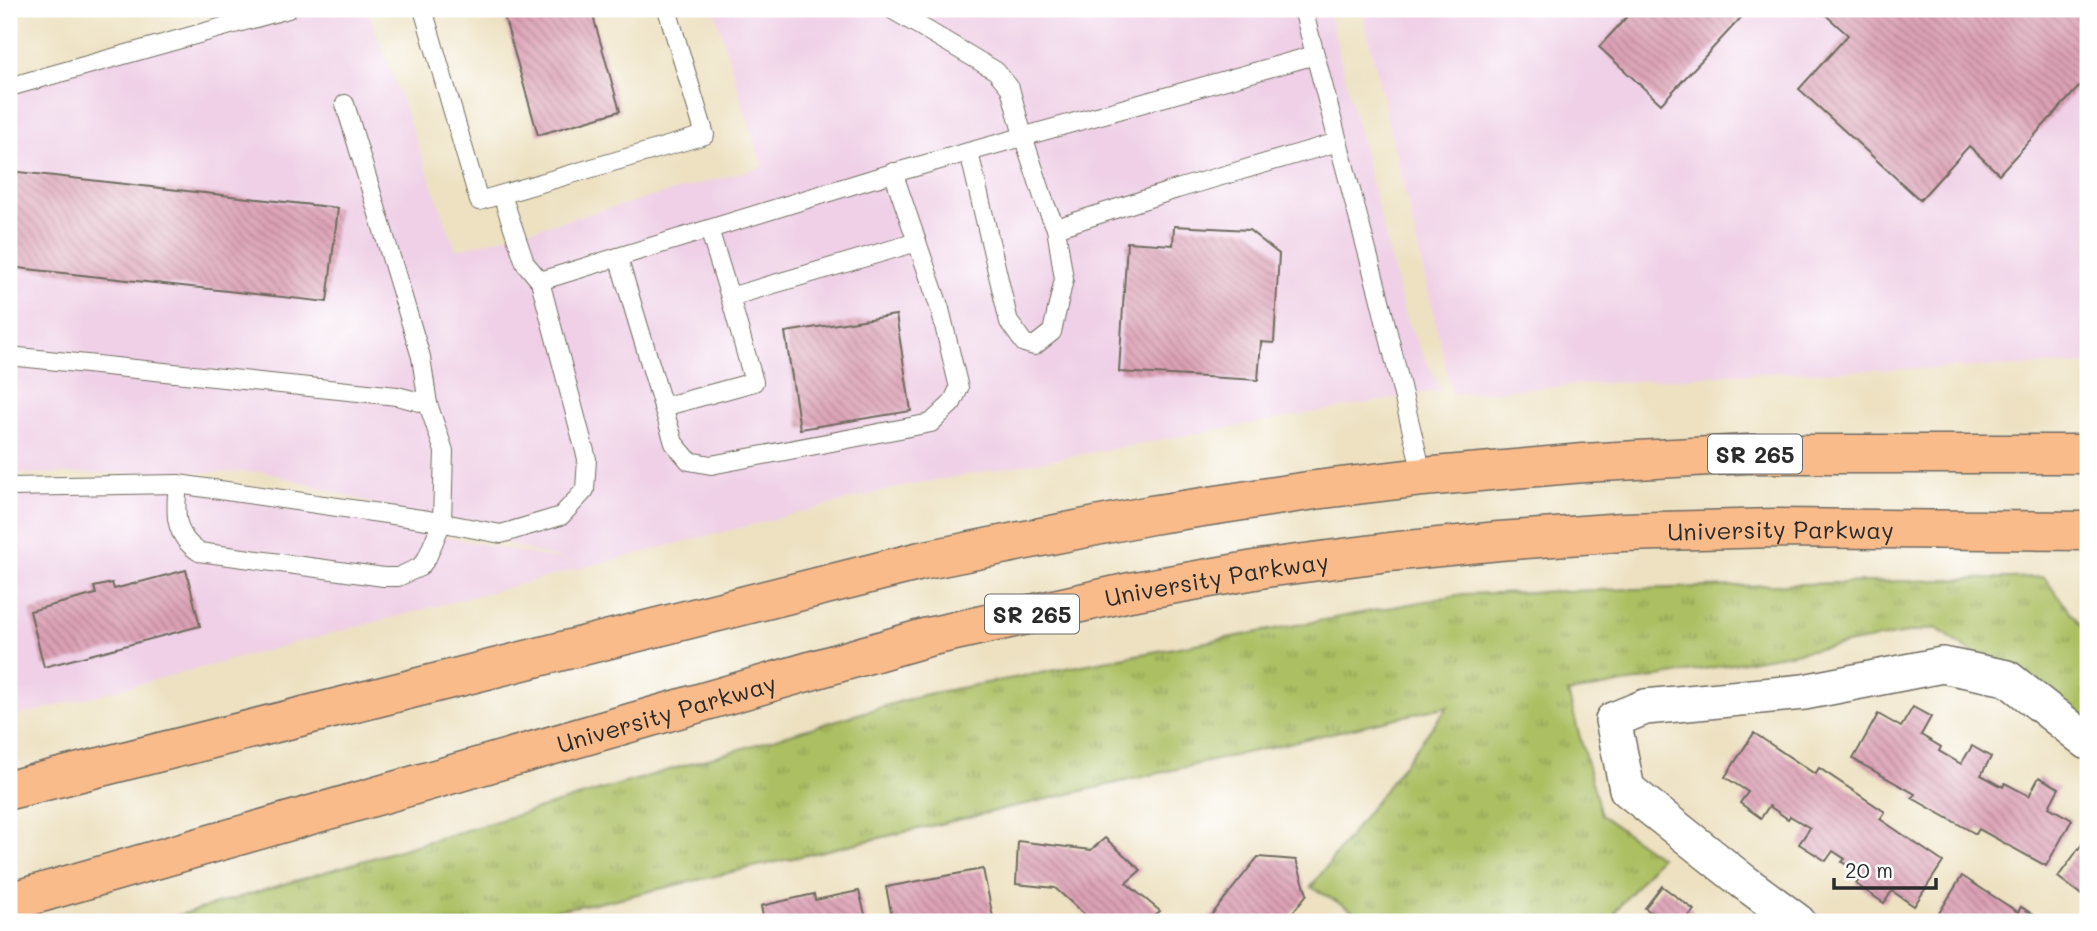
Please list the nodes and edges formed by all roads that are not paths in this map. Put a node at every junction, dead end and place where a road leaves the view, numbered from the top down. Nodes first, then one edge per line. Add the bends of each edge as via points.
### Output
1 (288, 9) edge
2 (423, 9) edge
3 (667, 9) edge
4 (891, 9) edge
5 (1303, 9) edge
6 (1315, 55) junction
7 (9, 87) edge
8 (345, 104) dead end
9 (1023, 136) junction
10 (1338, 142) junction
11 (969, 152) junction
12 (893, 172) junction
13 (502, 195) junction
14 (1056, 228) junction
15 (709, 229) junction
16 (918, 242) junction
17 (618, 257) junction
18 (540, 281) junction
19 (730, 297) junction
20 (9, 356) edge
21 (428, 404) junction
22 (663, 407) junction
23 (2088, 454) edge
24 (1423, 477) junction
25 (178, 484) junction
26 (9, 487) edge
27 (442, 523) junction
28 (2088, 531) edge
29 (2088, 742) edge
30 (9, 790) edge
31 (9, 902) edge
32 (1798, 922) edge

1 - 7 lane
2 - 13 lane via 479,201
3 - 13 lane via 705,135
4 - 9 lane via 996,71 1010,89
5 - 6 lane
6 - 9 lane
6 - 10 lane
8 - 21 lane via 421,357
9 - 11 lane
9 - 14 lane
10 - 14 lane
10 - 24 lane
11 - 12 lane
11 - 14 lane via 1009,322 1024,343 1034,346 1052,332 1064,279
12 - 15 lane
12 - 16 lane
13 - 18 lane via 525,263
15 - 17 lane
15 - 19 lane
16 - 19 lane
16 - 22 lane via 959,388 953,403 931,423 711,465 689,461 674,443
17 - 18 lane
17 - 22 lane
18 - 27 lane via 587,459 585,490 561,516 501,534
19 - 22 lane via 754,382
20 - 21 lane via 397,396
21 - 27 lane via 444,451
23 - 24 main road, SR 265 via 1747,454
24 - 30 main road, SR 265 via 1151,515 921,561
25 - 26 lane
25 - 27 lane
25 - 27 lane via 175,514 189,545 199,552 398,577 420,568
28 - 31 main road, University Parkway / SR 265 via 1775,527 1623,532 1389,552 1130,592 928,637
29 - 32 street via 2007,678 1942,665 1804,692 1645,707 1613,720 1627,789

